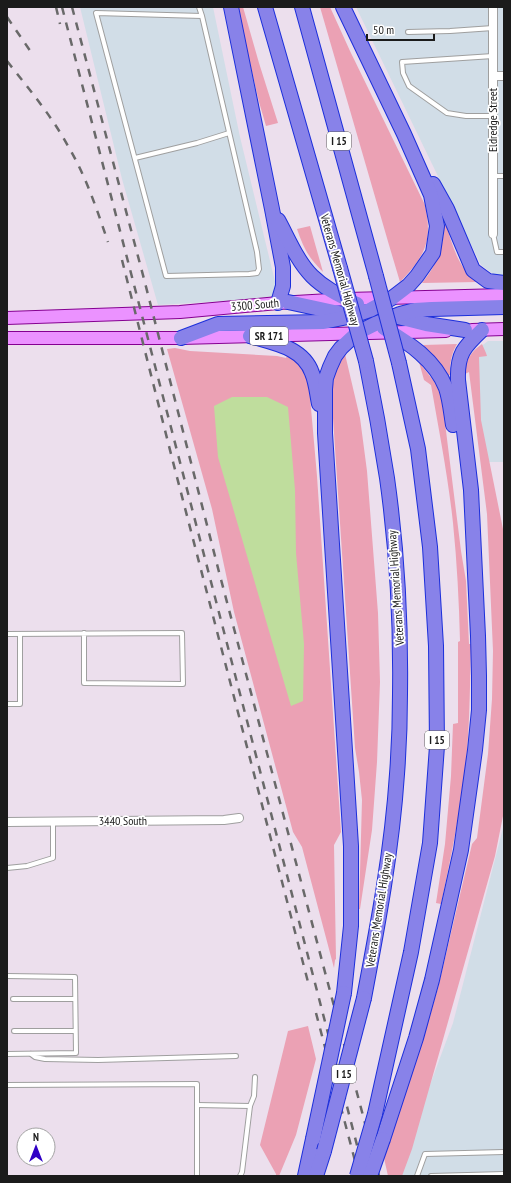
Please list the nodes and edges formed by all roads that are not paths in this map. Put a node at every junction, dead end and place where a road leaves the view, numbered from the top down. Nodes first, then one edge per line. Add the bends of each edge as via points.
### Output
1 (199, 7) edge
2 (231, 7) edge
3 (265, 7) edge
4 (302, 7) edge
5 (343, 7) edge
6 (494, 7) edge
7 (202, 16) junction
8 (493, 28) junction
9 (408, 32) dead end
10 (493, 56) junction
11 (493, 76) junction
12 (504, 76) edge
13 (493, 116) junction
14 (230, 133) junction
15 (404, 134) junction
16 (135, 158) junction
17 (493, 176) junction
18 (504, 176) edge
19 (272, 209) junction
20 (493, 234) joint
21 (504, 252) edge
22 (504, 283) edge
23 (504, 295) edge
24 (392, 298) junction
25 (347, 299) junction
26 (283, 303) junction
27 (504, 307) edge
28 (370, 310) junction
29 (352, 316) junction
30 (394, 316) junction
31 (7, 318) edge
32 (375, 324) junction
33 (504, 329) edge
34 (465, 330) junction
35 (482, 330) junction
36 (357, 333) junction
37 (392, 333) junction
38 (250, 336) junction
39 (7, 338) edge
40 (181, 338) junction
41 (325, 433) junction
42 (474, 568) junction
43 (84, 633) junction
44 (7, 634) edge
45 (20, 634) junction
46 (7, 704) edge
47 (240, 818) dead end
48 (7, 822) edge
49 (53, 822) junction
50 (7, 868) edge
51 (7, 976) edge
52 (13, 999) dead end
53 (75, 999) junction
54 (14, 1031) dead end
55 (75, 1031) junction
56 (30, 1053) junction
57 (7, 1054) edge
58 (236, 1056) dead end
59 (256, 1076) dead end
60 (7, 1085) edge
61 (197, 1105) junction
62 (250, 1106) junction
63 (504, 1152) edge
64 (504, 1174) edge
65 (197, 1176) edge
66 (240, 1176) edge
67 (305, 1176) edge
68 (316, 1176) edge
69 (357, 1176) edge
70 (370, 1176) edge
71 (417, 1176) edge
72 (431, 1176) edge

1 - 7 lane
2 - 19 highway
3 - 68 highway, Veterans Memorial Highway / I 15, bridge via 366,361 387,479 397,581 400,650 398,774 382,903 364,998
4 - 69 highway, I 15, bridge via 399,363 418,449 430,547 436,646 437,746 428,851 411,952 375,1114
5 - 15 highway
6 - 8 street, Eldredge Street
7 - 14 lane
7 - 16 lane via 96,13
8 - 9 lane
8 - 10 street, Eldredge Street
10 - 11 street, Eldredge Street
10 - 13 lane via 402,62 403,73 409,86 447,113
11 - 12 street
11 - 13 street, Eldredge Street
13 - 17 street, Eldredge Street
14 - 16 lane
14 - 16 lane via 257,252 257,273 166,276
15 - 22 highway via 447,209 473,270 488,281
15 - 24 highway via 431,195 437,226 433,253 413,281
17 - 18 lane
17 - 20 street, Eldredge Street
19 - 25 highway via 306,270 325,287
19 - 26 highway via 283,267
20 - 21 lane via 497,252
23 - 24 main road, 3300 South
24 - 25 main road, 3300 South
24 - 28 highway
25 - 26 main road, 3300 South
25 - 28 highway
26 - 29 highway
26 - 31 main road, 3300 South via 180,312
27 - 30 highway via 419,310
28 - 29 highway
28 - 30 highway
29 - 32 highway
29 - 40 highway via 323,322 218,324
30 - 32 highway
30 - 34 highway
32 - 36 highway
32 - 37 highway
33 - 35 main road, SR 171
34 - 35 main road, SR 171
34 - 37 main road, SR 171
35 - 42 highway via 466,345 457,367 471,490
36 - 37 main road, SR 171
36 - 38 main road, SR 171
36 - 41 highway via 341,348 326,378
37 - 42 highway via 428,360 446,388
38 - 40 main road, SR 171
38 - 41 highway via 291,348 303,358 312,372
39 - 40 main road, SR 171
41 - 67 highway, bridge via 351,846 351,926 344,993
42 - 70 highway, bridge via 479,710 461,850 432,980 416,1038
43 - 43 lane via 182,633 183,684 84,683
43 - 45 lane
44 - 45 lane
45 - 46 lane via 20,704
47 - 49 street, 3440 South
48 - 49 street, 3440 South
49 - 50 lane via 53,858 27,866
51 - 53 lane via 75,977
52 - 53 lane
53 - 55 lane
54 - 55 lane
55 - 56 lane via 76,1053
56 - 57 lane
56 - 58 lane via 45,1059 98,1060
59 - 62 lane
60 - 61 lane via 197,1084
61 - 62 lane
61 - 65 lane
62 - 66 lane
63 - 71 lane via 425,1154
64 - 72 lane

